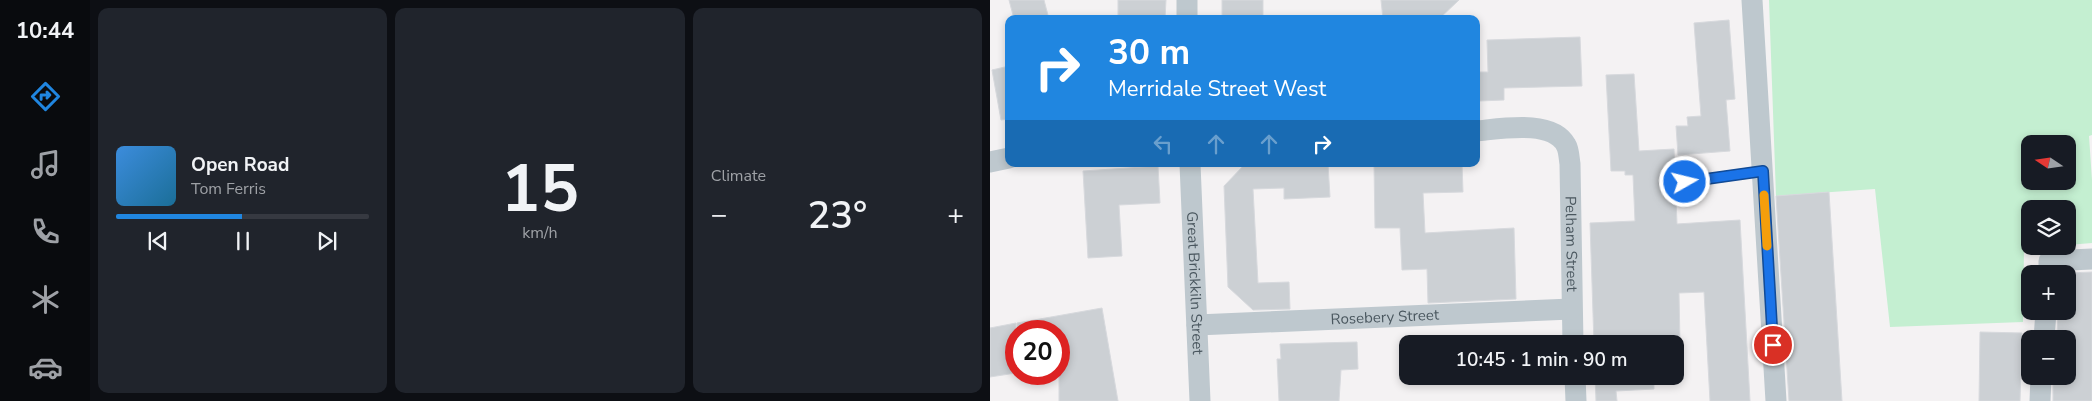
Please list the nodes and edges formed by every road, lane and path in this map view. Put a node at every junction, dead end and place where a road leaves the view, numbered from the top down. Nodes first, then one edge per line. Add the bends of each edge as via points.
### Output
1 (1187, 0) edge
2 (1752, 0) edge
3 (1187, 15) edge
4 (1480, 131) edge
5 (1005, 159) edge
6 (990, 162) edge
7 (1190, 167) edge
8 (1763, 171) junction
9 (1685, 182) dead end
10 (2092, 259) edge
11 (2060, 265) edge
12 (1571, 309) junction
13 (1197, 325) junction
14 (1572, 335) edge
15 (1575, 385) edge
16 (2041, 385) edge
17 (1200, 401) edge
18 (1576, 401) edge
19 (1776, 401) edge
20 (2040, 401) edge

1 - 3 street
2 - 8 street
4 - 12 street, Pelham Street via 1547,130 1566,145 1570,164
5 - 6 street
7 - 13 street, Great Brickkiln Street
8 - 9 lane
8 - 19 street
10 - 11 street
12 - 13 street, Rosebery Street
12 - 14 street, Pelham Street
13 - 17 street, Great Brickkiln Street
15 - 18 street
16 - 20 street

